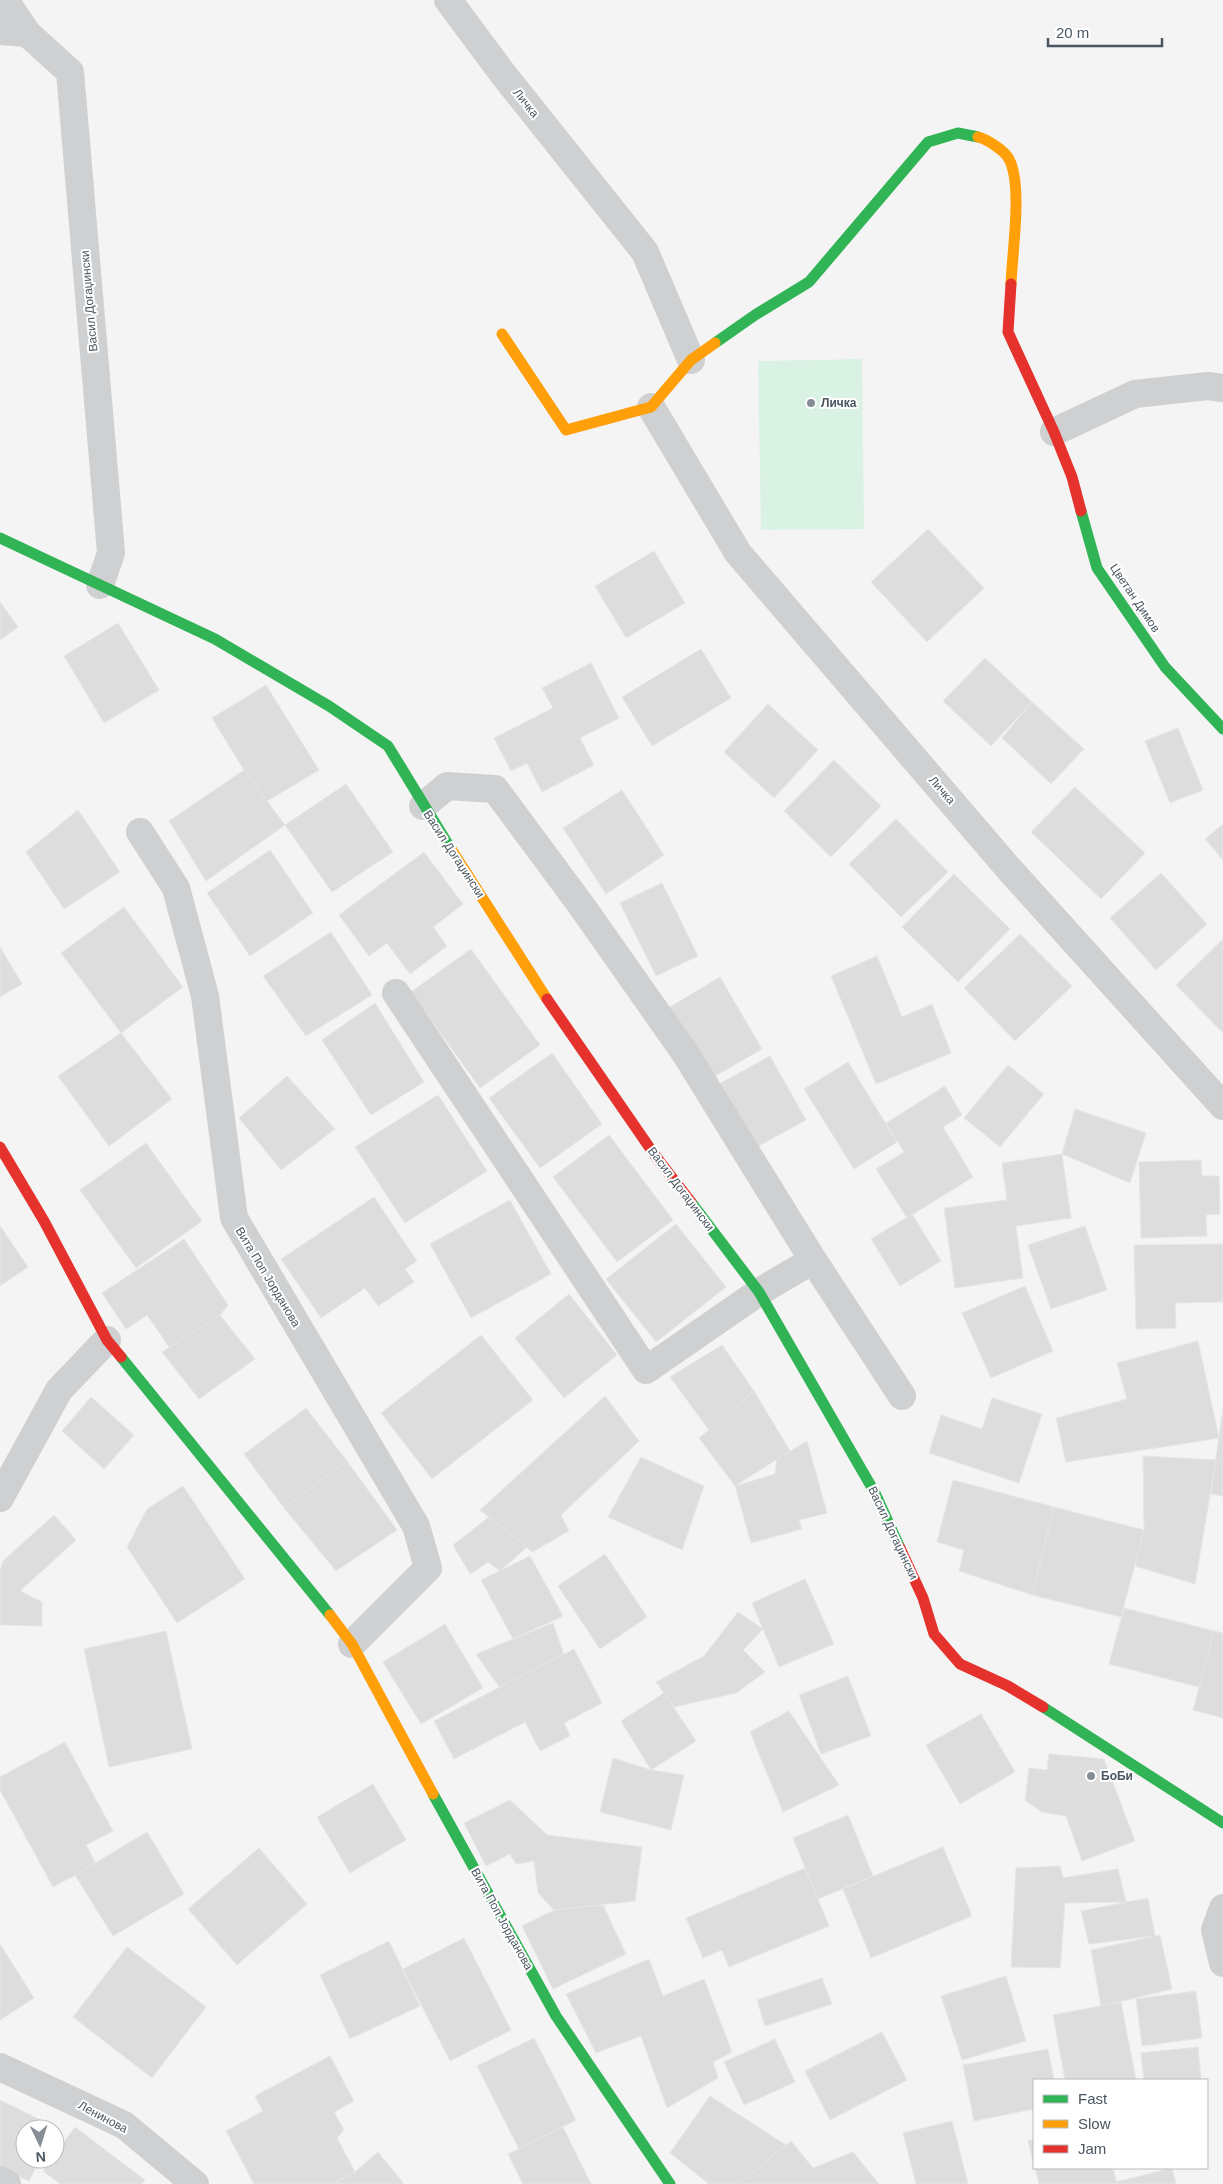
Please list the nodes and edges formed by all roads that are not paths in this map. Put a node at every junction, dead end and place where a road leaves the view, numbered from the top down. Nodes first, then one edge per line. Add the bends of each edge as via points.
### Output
1 (5, 0) edge
2 (448, 0) edge
3 (0, 31) edge
4 (27, 33) junction
5 (502, 334) dead end
6 (691, 360) junction
7 (1223, 388) edge
8 (651, 407) junction
9 (1054, 432) junction
10 (0, 538) edge
11 (100, 585) junction
12 (1223, 729) edge
13 (423, 806) junction
14 (140, 832) dead end
15 (396, 993) dead end
16 (1223, 1106) edge
17 (0, 1147) edge
18 (814, 1260) junction
19 (759, 1292) junction
20 (107, 1340) junction
21 (902, 1396) dead end
22 (0, 1498) edge
23 (352, 1644) junction
24 (1223, 1823) edge
25 (1223, 1908) edge
26 (1223, 1963) edge
27 (0, 2067) edge
28 (0, 2180) edge
29 (7, 2184) edge
30 (195, 2184) edge
31 (670, 2184) edge

1 - 4 street, Васил Догаџински
2 - 6 street, Личка via 645,252
3 - 4 street
4 - 11 street, Васил Догаџински via 70,72 111,553
5 - 8 street via 566,430
6 - 8 street, Цветан Димов
6 - 9 street, Цветан Димов via 754,315 809,282 928,142 958,133 985,139 1009,158 1016,184 1008,332
7 - 9 street via 1208,386 1135,394
8 - 16 street, Личка via 738,554 1009,868
9 - 12 street, Цветан Димов via 1072,478 1097,568 1165,668
10 - 11 street, Васил Догаџински
11 - 13 street, Васил Догаџински via 215,639 388,746
13 - 18 street via 446,786 495,789 685,1054
13 - 19 street, Васил Догаџински via 545,995 654,1154
14 - 23 street, Вита Поп Јорданова via 176,888 205,996 234,1218 416,1526 428,1568
15 - 19 street via 646,1370
17 - 20 street, Вита Поп Јорданова via 44,1221
18 - 19 street
18 - 21 street
19 - 24 street, Васил Догаџински via 875,1493 923,1598 934,1634 960,1664 1008,1686 1076,1726
20 - 22 street via 59,1390
20 - 23 street, Вита Поп Јорданова
23 - 31 street, Вита Поп Јорданова via 556,2016
25 - 26 street via 1215,1930
27 - 30 street, Ленинова via 124,2125
28 - 29 street

